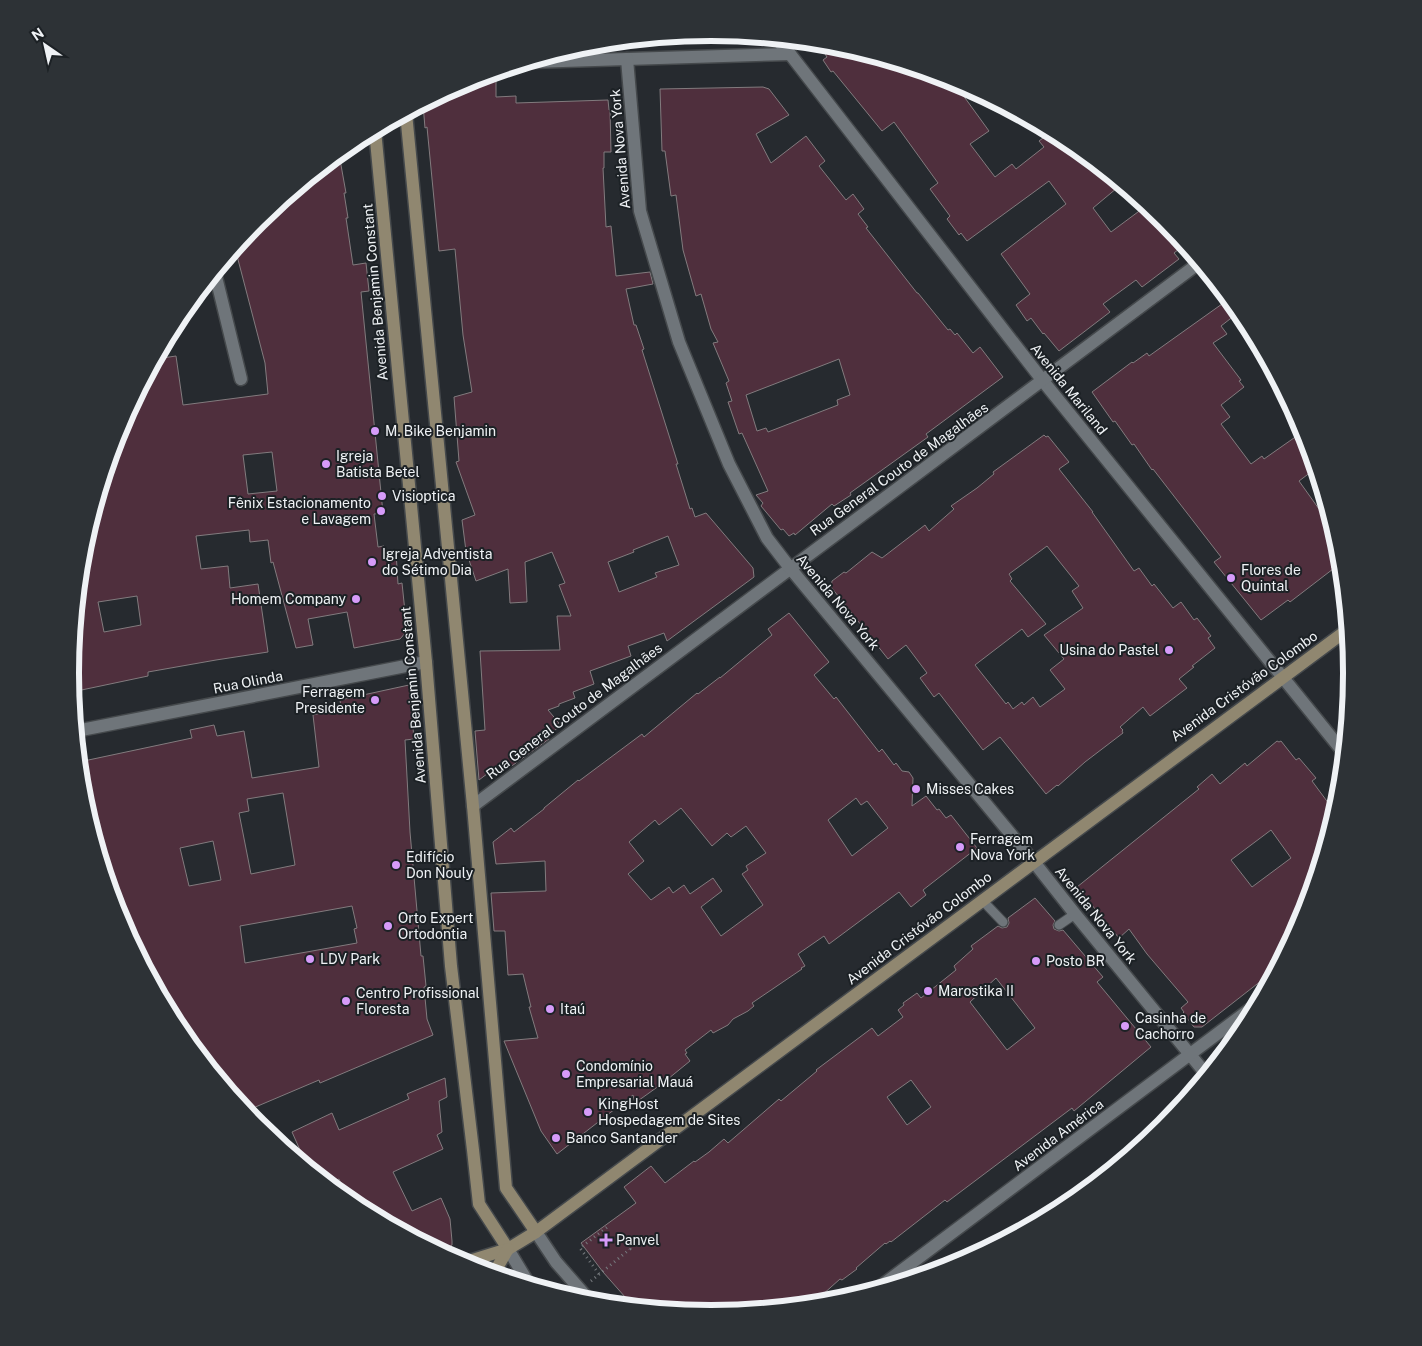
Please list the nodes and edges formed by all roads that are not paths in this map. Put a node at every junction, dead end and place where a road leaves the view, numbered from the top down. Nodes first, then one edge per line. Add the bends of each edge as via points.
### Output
1 (783, 46) edge
2 (790, 54) junction
3 (628, 59) junction
4 (554, 61) edge
5 (407, 120) edge
6 (376, 138) edge
7 (1195, 267) edge
8 (217, 280) edge
9 (241, 379) dead end
10 (1043, 381) junction
11 (790, 568) junction
12 (1341, 634) edge
13 (426, 662) junction
14 (1282, 677) junction
15 (83, 730) edge
16 (1338, 745) edge
17 (472, 806) junction
18 (1034, 862) junction
19 (982, 900) junction
20 (1074, 914) junction
21 (1003, 922) dead end
22 (1059, 925) dead end
23 (1241, 1016) edge
24 (1190, 1054) junction
25 (1203, 1070) edge
26 (536, 1232) junction
27 (508, 1249) junction
28 (475, 1259) edge
29 (497, 1267) edge
30 (524, 1276) edge
31 (892, 1278) edge
32 (582, 1291) edge

1 - 2 street, Avenida Mariland
2 - 3 street
2 - 10 street, Avenida Mariland
3 - 4 street
3 - 11 street, Avenida Nova York via 640,211 679,342 729,464 767,538
5 - 17 main road
6 - 13 main road, Avenida Benjamin Constant
7 - 10 street, Rua General Couto de Magalhães
8 - 9 street
10 - 11 street, Rua General Couto de Magalhães
10 - 14 street, Avenida Mariland
11 - 17 street, Rua General Couto de Magalhães
11 - 18 street, Avenida Nova York
12 - 14 main road, Avenida Cristóvão Colombo
13 - 15 street, Rua Olinda
13 - 27 main road, Avenida Benjamin Constant via 451,966 479,1204
14 - 16 street, Avenida Mariland
14 - 18 main road, Avenida Cristóvão Colombo
17 - 26 main road via 506,1188
18 - 19 main road, Avenida Cristóvão Colombo
18 - 20 street, Avenida Nova York
19 - 21 lane
19 - 26 main road, Avenida Cristóvão Colombo
20 - 22 lane
20 - 24 street, Avenida Nova York
23 - 24 street, Avenida América
24 - 25 street, Avenida Nova York
24 - 31 street, Avenida América
26 - 27 main road, Avenida Cristóvão Colombo
26 - 32 street
27 - 28 main road, Avenida Cristóvão Colombo
27 - 29 main road, Avenida Cristóvão Colombo
27 - 30 street

